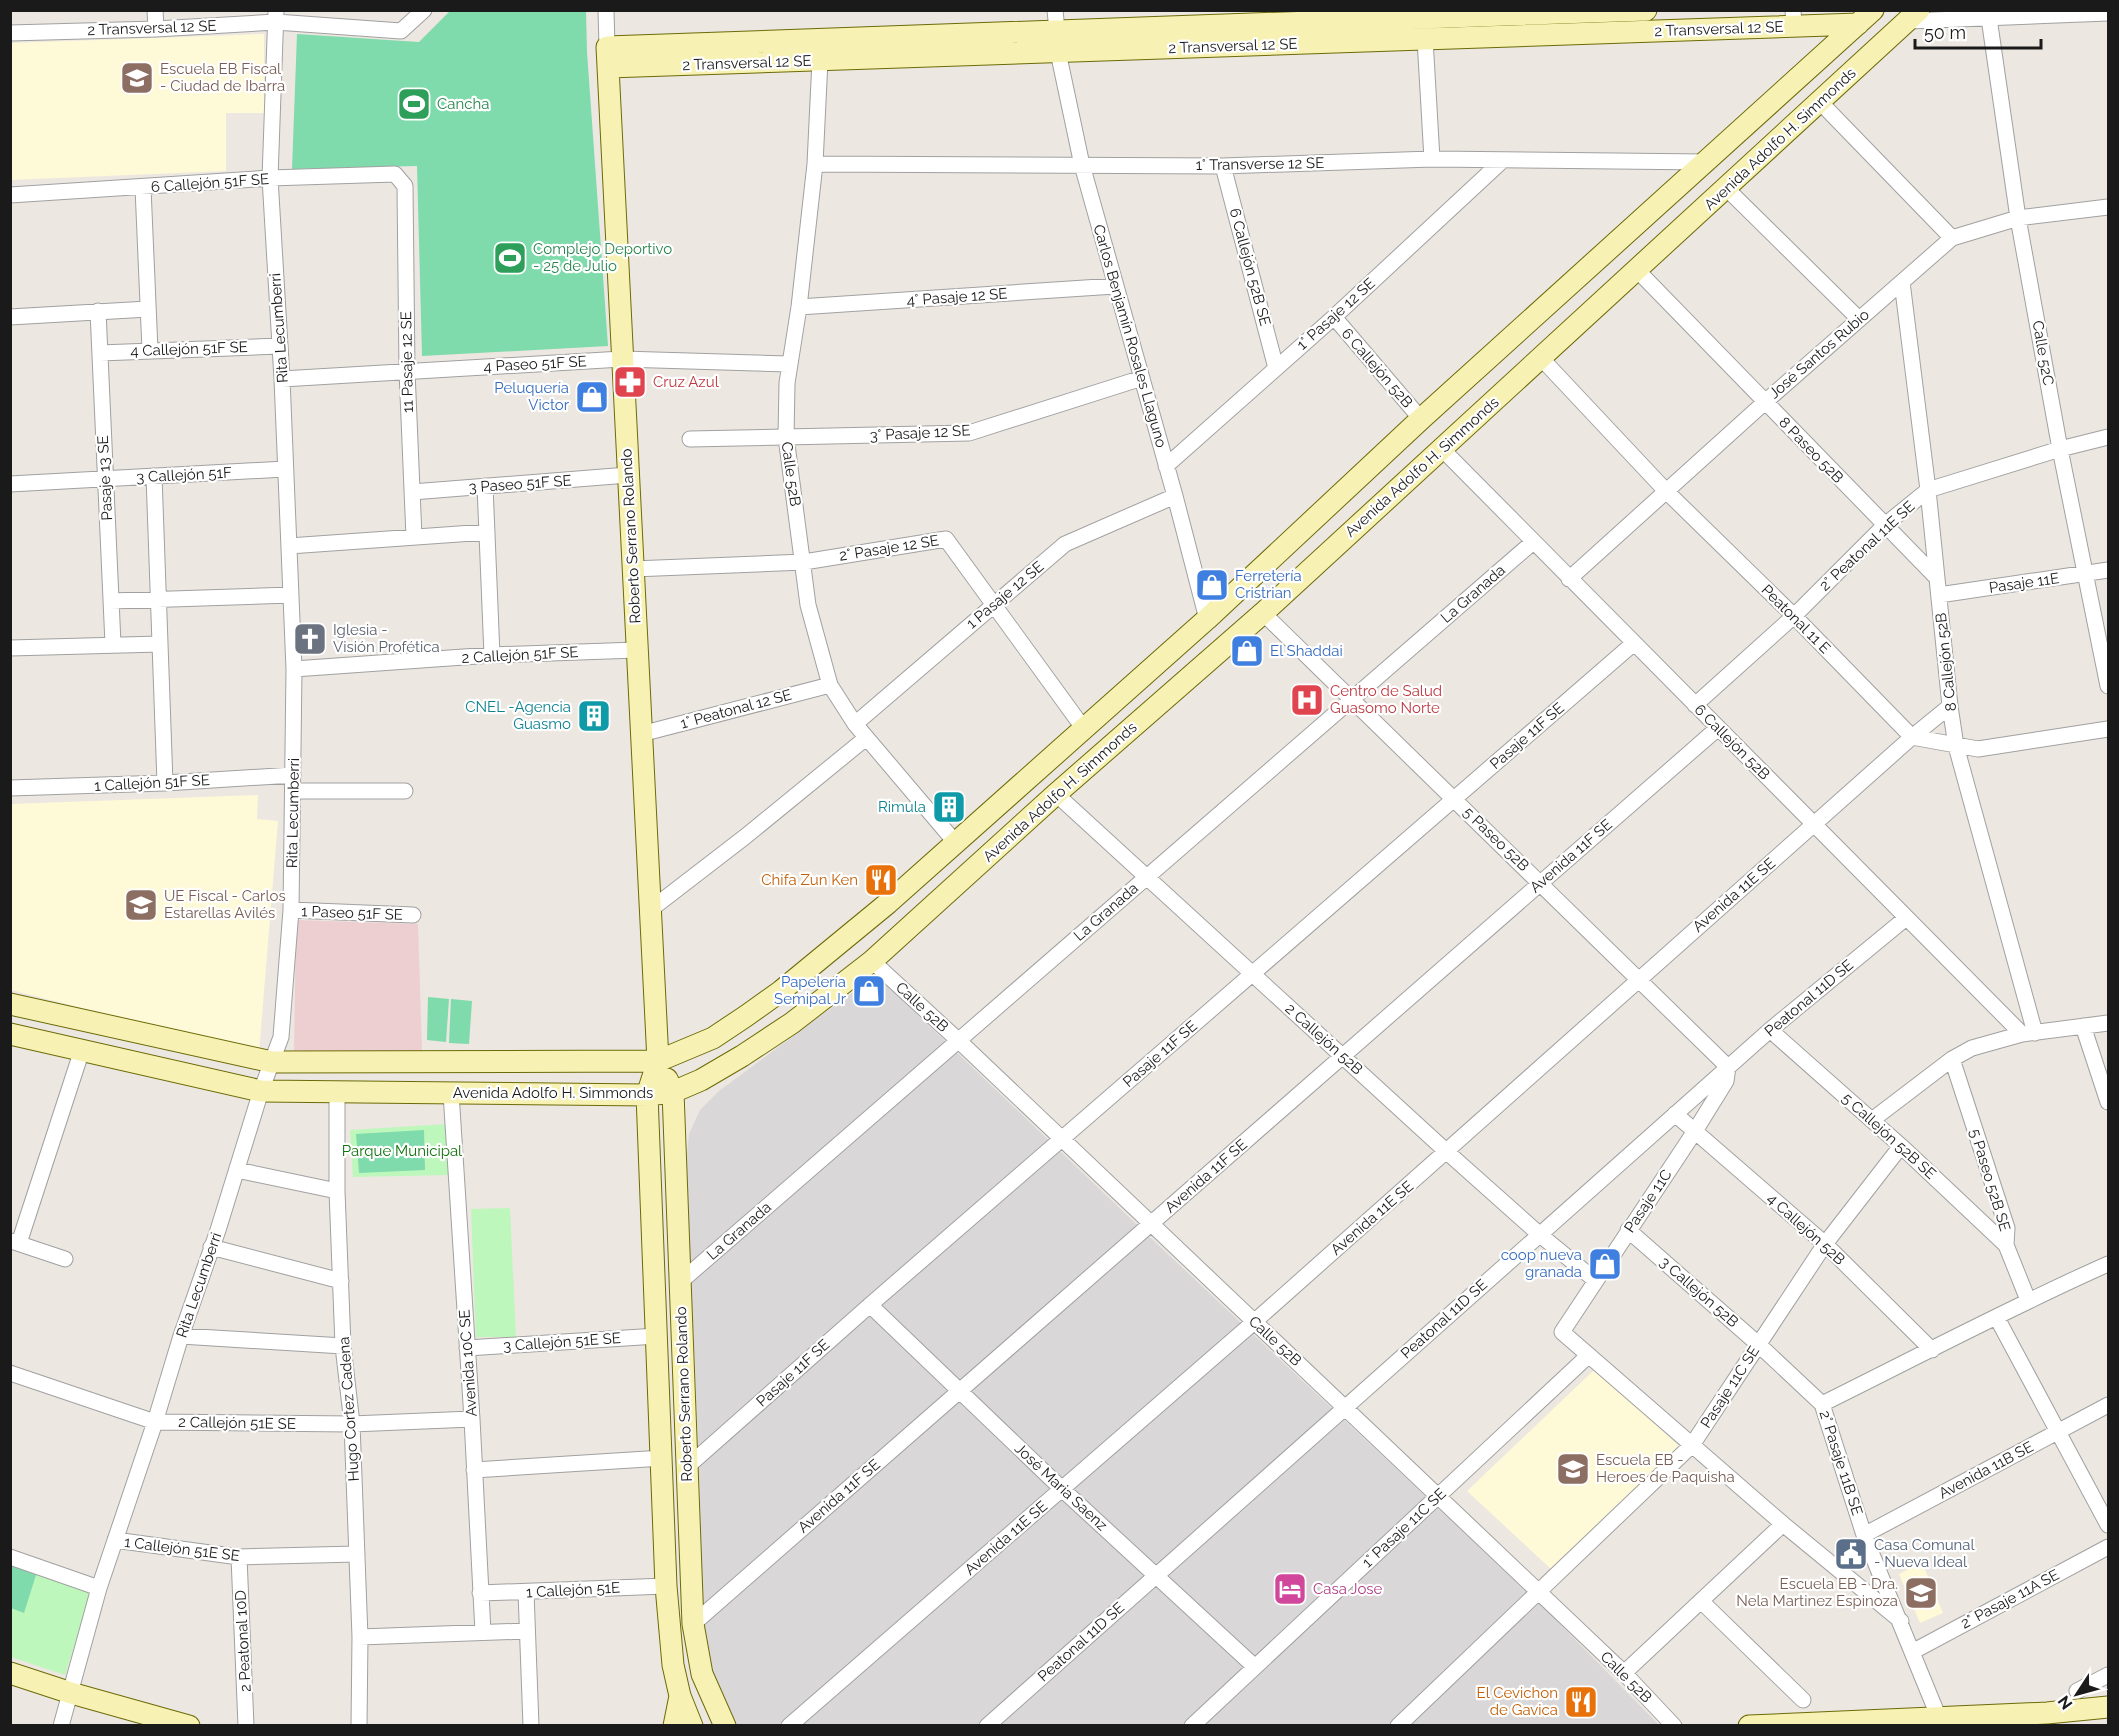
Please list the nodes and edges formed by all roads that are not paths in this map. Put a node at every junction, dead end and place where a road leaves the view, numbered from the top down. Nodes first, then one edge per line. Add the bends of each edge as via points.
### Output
1 (155, 10) edge
2 (424, 10) edge
3 (606, 10) edge
4 (1646, 10) edge
5 (2065, 13) edge
6 (2109, 13) edge
7 (276, 16) edge
8 (1305, 16) edge
9 (1913, 16) edge
10 (1866, 17) edge
11 (1794, 18) edge
12 (1989, 18) junction
13 (156, 29) junction
14 (1057, 31) edge
15 (10, 33) edge
16 (1425, 39) junction
17 (607, 57) junction
18 (820, 60) junction
19 (1820, 102) junction
20 (1432, 159) junction
21 (1503, 160) junction
22 (1706, 162) junction
23 (814, 164) junction
24 (1082, 165) junction
25 (1223, 166) junction
26 (270, 178) junction
27 (405, 186) joint
28 (143, 188) junction
29 (1726, 188) junction
30 (10, 195) edge
31 (2109, 207) edge
32 (2018, 218) junction
33 (1952, 238) junction
34 (1637, 270) junction
35 (1902, 282) junction
36 (1115, 286) junction
37 (799, 307) junction
38 (148, 309) junction
39 (98, 311) junction
40 (10, 317) edge
41 (1334, 317) junction
42 (1859, 319) junction
43 (279, 346) junction
44 (150, 351) junction
45 (100, 353) junction
46 (1541, 358) junction
47 (622, 359) junction
48 (788, 364) junction
49 (1276, 368) junction
50 (406, 371) junction
51 (1142, 378) junction
52 (282, 379) junction
53 (1765, 402) junction
54 (1421, 419) junction
55 (786, 437) junction
56 (2109, 437) edge
57 (690, 439) dead end
58 (1442, 449) junction
59 (2060, 449) junction
60 (1167, 466) junction
61 (285, 469) junction
62 (154, 476) junction
63 (628, 476) junction
64 (105, 479) junction
65 (10, 484) edge
66 (485, 486) junction
67 (1928, 490) junction
68 (1666, 491) junction
69 (412, 492) junction
70 (1175, 496) junction
71 (1885, 525) junction
72 (487, 532) junction
73 (414, 537) junction
74 (1533, 542) junction
75 (289, 546) junction
76 (804, 562) junction
77 (633, 569) junction
78 (2109, 570) edge
79 (2086, 574) junction
80 (1936, 577) junction
81 (1569, 579) junction
82 (291, 595) junction
83 (1939, 595) junction
84 (159, 599) junction
85 (111, 601) junction
86 (993, 606) junction
87 (1263, 613) junction
88 (1794, 616) junction
89 (1207, 619) junction
90 (1634, 643) junction
91 (113, 644) junction
92 (160, 644) junction
93 (10, 648) edge
94 (637, 650) junction
95 (492, 655) junction
96 (294, 669) junction
97 (830, 685) junction
98 (2109, 686) edge
99 (1352, 699) junction
100 (1695, 705) junction
101 (1950, 706) junction
102 (855, 724) junction
103 (1718, 728) junction
104 (1084, 729) junction
105 (2109, 729) edge
106 (642, 734) junction
107 (1912, 737) junction
108 (866, 738) junction
109 (1956, 746) junction
110 (165, 783) junction
111 (294, 783) junction
112 (10, 788) edge
113 (405, 791) dead end
114 (1056, 794) junction
115 (1454, 799) junction
116 (1814, 825) junction
117 (955, 842) junction
118 (1147, 877) junction
119 (1540, 883) junction
120 (291, 910) junction
121 (650, 910) junction
122 (413, 915) dead end
123 (1906, 918) junction
124 (872, 961) junction
125 (1252, 974) junction
126 (1638, 979) junction
127 (10, 1004) edge
128 (2109, 1023) edge
129 (2083, 1026) junction
130 (1770, 1030) junction
131 (10, 1034) edge
132 (2028, 1034) junction
133 (959, 1041) junction
134 (82, 1050) junction
135 (1343, 1055) junction
136 (1952, 1059) junction
137 (658, 1061) junction
138 (272, 1062) junction
139 (1728, 1067) junction
140 (261, 1091) junction
141 (337, 1092) junction
142 (673, 1092) junction
143 (451, 1093) junction
144 (647, 1095) junction
145 (2109, 1102) edge
146 (1675, 1114) junction
147 (1872, 1120) junction
148 (1695, 1131) junction
149 (1062, 1139) junction
150 (1901, 1146) junction
151 (1447, 1152) junction
152 (237, 1170) junction
153 (337, 1191) junction
154 (1152, 1224) junction
155 (1628, 1230) junction
156 (1539, 1234) junction
157 (15, 1242) edge
158 (1825, 1244) junction
159 (2006, 1245) junction
160 (211, 1247) junction
161 (65, 1259) dead end
162 (2109, 1264) edge
163 (1595, 1280) junction
164 (341, 1281) junction
165 (679, 1283) junction
166 (2028, 1300) junction
167 (870, 1305) junction
168 (1997, 1318) junction
169 (1254, 1322) junction
170 (181, 1336) junction
171 (657, 1336) junction
172 (1758, 1344) junction
173 (343, 1346) junction
174 (467, 1348) junction
175 (1932, 1350) junction
176 (1589, 1355) junction
177 (10, 1373) edge
178 (959, 1391) junction
179 (1822, 1404) junction
180 (2109, 1405) edge
181 (1345, 1407) junction
182 (472, 1419) junction
183 (155, 1422) junction
184 (352, 1424) junction
185 (2058, 1432) junction
186 (1692, 1445) junction
187 (663, 1458) junction
188 (687, 1467) junction
189 (474, 1470) junction
190 (1062, 1489) junction
191 (1438, 1496) junction
192 (1783, 1524) junction
193 (2109, 1526) edge
194 (1864, 1534) junction
195 (114, 1540) junction
196 (2109, 1547) edge
197 (357, 1554) junction
198 (10, 1557) edge
199 (239, 1557) junction
200 (1157, 1575) junction
201 (666, 1586) junction
202 (99, 1588) junction
203 (1538, 1591) junction
204 (526, 1592) junction
205 (480, 1593) junction
206 (1701, 1601) junction
207 (1901, 1621) junction
208 (693, 1624) junction
209 (527, 1631) junction
210 (483, 1632) junction
211 (360, 1637) junction
212 (1912, 1652) junction
213 (1255, 1667) junction
214 (10, 1673) edge
215 (1624, 1673) junction
216 (2109, 1674) edge
217 (2077, 1691) dead end
218 (71, 1693) junction
219 (680, 1696) junction
220 (1803, 1700) dead end
221 (2109, 1707) edge
222 (1939, 1718) junction
223 (61, 1725) edge
224 (189, 1725) edge
225 (246, 1725) edge
226 (359, 1725) edge
227 (531, 1725) edge
228 (674, 1725) edge
229 (692, 1725) edge
230 (725, 1725) edge
231 (789, 1725) edge
232 (987, 1725) edge
233 (1192, 1725) edge
234 (1398, 1725) edge
235 (1674, 1725) edge
236 (1749, 1725) edge

1 - 13 street
2 - 7 street, 2 Transversal 12 SE via 401,31
3 - 17 street, Roberto Serrano Rolando
4 - 8 street, 2 Transversal 12 SE
5 - 6 street
5 - 12 street
7 - 13 street, 2 Transversal 12 SE
7 - 26 street, Rita Lecumberri
8 - 14 street, 2 Transversal 12 SE
9 - 12 street
9 - 19 street, Avenida Adolfo H. Simmonds
10 - 11 street, 2 Transversal 12 SE
10 - 22 street, Avenida Adolfo H. Simmonds
11 - 16 street, 2 Transversal 12 SE
12 - 32 street, Calle 52C
13 - 15 street, 2 Transversal 12 SE
14 - 16 street, 2 Transversal 12 SE
14 - 17 street, 2 Transversal 12 SE
14 - 18 street, 2 Transversal 12 SE
14 - 24 street, Carlos Benjamín Rosales Llaguno
16 - 20 street
17 - 18 street, 2 Transversal 12 SE
17 - 47 street, Roberto Serrano Rolando
18 - 23 street, Calle 52B
19 - 29 street, Avenida Adolfo H. Simmonds
19 - 33 street
20 - 21 street, 1° Transverse 12 SE
20 - 25 street, 1° Transverse 12 SE
21 - 22 street, 1° Transverse 12 SE
21 - 41 street, 1° Pasaje 12 SE
22 - 54 street, Avenida Adolfo H. Simmonds
23 - 24 street, 1° Transverse 12 SE
23 - 37 street, Calle 52B
24 - 25 street, 1° Transverse 12 SE
24 - 36 street, Carlos Benjamín Rosales Llaguno
25 - 49 street, 6 Callejón 52B SE
26 - 27 street, 6 Callejón 51F SE via 395,174
26 - 28 street, 6 Callejón 51F SE
26 - 43 street, Rita Lecumberri
27 - 50 street, 11 Pasaje 12 SE
28 - 30 street, 6 Callejón 51F SE
28 - 38 street
29 - 34 street, Avenida Adolfo H. Simmonds
29 - 42 street
31 - 32 street, José Santos Rubio
32 - 33 street, José Santos Rubio
32 - 59 street, Calle 52C
33 - 35 street, José Santos Rubio
34 - 46 street, Avenida Adolfo H. Simmonds
34 - 53 street, 8 Paseo 52B
35 - 42 street, José Santos Rubio
35 - 67 street, 8 Callejón 52B
36 - 37 street, 4° Pasaje 12 SE
36 - 51 street, Carlos Benjamín Rosales Llaguno
37 - 48 street, Calle 52B
38 - 39 street
38 - 44 street
39 - 40 street
39 - 45 street, Pasaje 13 SE
41 - 49 street, 1° Pasaje 12 SE
41 - 54 street, 6 Callejón 52B
42 - 53 street, José Santos Rubio
43 - 44 street, 4 Callejón 51F SE
43 - 52 street, Rita Lecumberri
44 - 45 street, 4 Callejón 51F SE
45 - 64 street, Pasaje 13 SE
46 - 58 street, Avenida Adolfo H. Simmonds
46 - 68 street, Peatonal 11 E
47 - 48 street, 4 Paseo 51F SE
47 - 50 street, 4 Paseo 51F SE
47 - 63 street, Roberto Serrano Rolando
48 - 55 street, Calle 52B
49 - 60 street, 1° Pasaje 12 SE
50 - 52 street, 4 Paseo 51F SE
50 - 69 street, 11 Pasaje 12 SE
51 - 55 street, 3° Pasaje 12 SE via 969,433
51 - 60 street, Carlos Benjamín Rosales Llaguno
52 - 61 street, Rita Lecumberri
53 - 68 street, José Santos Rubio
53 - 71 street, 8 Paseo 52B
54 - 89 street, Avenida Adolfo H. Simmonds
55 - 57 street, 3° Pasaje 12 SE
55 - 76 street, Calle 52B
56 - 59 street, 2° Peatonal 11E SE
58 - 74 street, 6 Callejón 52B
58 - 87 street, Avenida Adolfo H. Simmonds
59 - 67 street, 2° Peatonal 11E SE
59 - 79 street, Calle 52C
60 - 70 street, Carlos Benjamín Rosales Llaguno
61 - 62 street, 3 Callejón 51F
61 - 75 street, Rita Lecumberri
62 - 64 street, 3 Callejón 51F
62 - 84 street
63 - 66 street, 3 Paseo 51F SE
63 - 77 street, Roberto Serrano Rolando
64 - 65 street, 3 Callejón 51F
64 - 85 street, Pasaje 13 SE
66 - 69 street, 3 Paseo 51F SE
66 - 72 street
67 - 71 street, 2° Peatonal 11E SE
67 - 80 street, 8 Callejón 52B
68 - 81 street, José Santos Rubio
68 - 88 street, Peatonal 11 E
69 - 73 street, 11 Pasaje 12 SE
70 - 86 street, 1 Pasaje 12 SE via 1065,544
70 - 89 street, Carlos Benjamín Rosales Llaguno
71 - 80 street, 8 Paseo 52B
71 - 88 street, 2° Peatonal 11E SE
72 - 73 street
72 - 95 street
73 - 75 street
74 - 81 street, 6 Callejón 52B
74 - 99 street, La Granada
75 - 82 street, Rita Lecumberri
76 - 77 street, 2° Pasaje 12 SE
76 - 86 street, 2° Pasaje 12 SE via 946,539
76 - 97 street, Calle 52B via 808,605
77 - 94 street, Roberto Serrano Rolando
78 - 79 street, Pasaje 11E
79 - 83 street, Pasaje 11E
79 - 98 street, Calle 52C
80 - 83 street, 8 Callejón 52B
81 - 90 street, 6 Callejón 52B
82 - 84 street
82 - 96 street, Rita Lecumberri
83 - 101 street, 8 Callejón 52B
84 - 85 street
84 - 92 street
85 - 91 street, Pasaje 13 SE
86 - 102 street, 1 Pasaje 12 SE
86 - 104 street, 2° Pasaje 12 SE
87 - 99 street, 5 Paseo 52B
87 - 114 street, Avenida Adolfo H. Simmonds
88 - 100 street, 2° Peatonal 11E SE
88 - 107 street, Peatonal 11 E
89 - 104 street, Avenida Adolfo H. Simmonds
90 - 100 street, 6 Callejón 52B
90 - 115 street, Pasaje 11F SE
91 - 92 street
91 - 93 street
92 - 110 street
94 - 95 street, 2 Callejón 51F SE
94 - 106 street, Roberto Serrano Rolando
95 - 96 street, 2 Callejón 51F SE
96 - 111 street, Rita Lecumberri
97 - 102 street, Calle 52B
97 - 106 street, 1° Peatonal 12 SE
99 - 115 street, 5 Paseo 52B
99 - 118 street, La Granada
100 - 103 street, 6 Callejón 52B
101 - 107 street, Avenida 11E SE
101 - 109 street, 8 Callejón 52B
102 - 108 street, Calle 52B
103 - 116 street, 6 Callejón 52B
103 - 119 street, Avenida 11F SE
104 - 117 street, Avenida Adolfo H. Simmonds
105 - 109 street via 1978,749
106 - 121 street, Roberto Serrano Rolando
107 - 109 street
107 - 116 street, Avenida 11E SE
108 - 117 street, Calle 52B
108 - 121 street
109 - 132 street, 8 Callejón 52B
110 - 111 street, 1 Callejón 51F SE
110 - 112 street, 1 Callejón 51F SE
111 - 113 street, 1 Callejón 51F SE
111 - 120 street, Rita Lecumberri
114 - 118 street, 2 Callejón 52B
114 - 124 street, Avenida Adolfo H. Simmonds
115 - 119 street, 5 Paseo 52B
115 - 125 street, Pasaje 11F SE
116 - 123 street, 6 Callejón 52B
116 - 126 street, Avenida 11E SE
117 - 137 street, Avenida Adolfo H. Simmonds via 781,991 713,1038
118 - 125 street, 2 Callejón 52B
118 - 133 street, La Granada
119 - 126 street, 5 Paseo 52B
119 - 135 street, Avenida 11F SE
120 - 122 street, 1 Paseo 51F SE
120 - 138 street, Rita Lecumberri via 281,1037
121 - 137 street, Roberto Serrano Rolando
123 - 130 street, Peatonal 11D SE
123 - 132 street, 6 Callejón 52B
124 - 133 street, Calle 52B
124 - 142 street, Avenida Adolfo H. Simmonds via 783,1030 701,1080
125 - 135 street, 2 Callejón 52B
125 - 149 street, Pasaje 11F SE
126 - 139 street, 5 Paseo 52B
126 - 151 street, Avenida 11E SE
127 - 138 street, Avenida Adolfo H. Simmonds
128 - 129 street
129 - 132 street
129 - 145 street
130 - 139 street, Peatonal 11D SE
130 - 147 street, 5 Callejón 52B SE
131 - 134 street, Avenida Adolfo H. Simmonds
132 - 136 street via 1972,1048
133 - 149 street, Calle 52B
133 - 165 street, La Granada
134 - 140 street, Avenida Adolfo H. Simmonds
134 - 157 street
135 - 151 street, 2 Callejón 52B
135 - 154 street, Avenida 11F SE
136 - 147 street
136 - 159 street, 5 Paseo 52B SE via 2007,1228
137 - 138 street, Avenida Adolfo H. Simmonds
137 - 142 street, Roberto Serrano Rolando
137 - 144 street, Roberto Serrano Rolando
138 - 140 street, Rita Lecumberri
139 - 146 street, Peatonal 11D SE
139 - 148 street, Pasaje 11C via 1726,1081
140 - 141 street, Avenida Adolfo H. Simmonds
140 - 152 street, Rita Lecumberri
141 - 143 street, Avenida Adolfo H. Simmonds
141 - 153 street, Hugo Cortez Cadena
142 - 144 street, Avenida Adolfo H. Simmonds
142 - 165 street, Roberto Serrano Rolando
143 - 144 street, Avenida Adolfo H. Simmonds
143 - 174 street, Avenida 10C SE
144 - 171 street, Roberto Serrano Rolando
146 - 148 street, 4 Callejón 52B
146 - 156 street, Peatonal 11D SE
147 - 150 street, 5 Callejón 52B SE
148 - 155 street, Pasaje 11C
148 - 158 street, 4 Callejón 52B
149 - 154 street, Calle 52B
149 - 167 street, Pasaje 11F SE
150 - 158 street, Pasaje 11C SE
150 - 159 street, 5 Callejón 52B SE
151 - 156 street, 2 Callejón 52B
151 - 169 street, Avenida 11E SE
152 - 153 street
152 - 160 street, Rita Lecumberri
153 - 164 street, Hugo Cortez Cadena
154 - 169 street, Calle 52B
154 - 178 street, Avenida 11F SE
155 - 163 street, Pasaje 11C
155 - 172 street, 3 Callejón 52B
156 - 163 street, 2 Callejón 52B
156 - 181 street, Peatonal 11D SE
157 - 161 street
158 - 172 street, Pasaje 11C SE
158 - 175 street, 4 Callejón 52B
159 - 166 street, 5 Paseo 52B SE
160 - 164 street
160 - 170 street, Rita Lecumberri
162 - 166 street, 2° Pasaje 11B SE
163 - 176 street, Pasaje 11C via 1562,1332
164 - 173 street, Hugo Cortez Cadena
165 - 188 street, Roberto Serrano Rolando
166 - 168 street, 2° Pasaje 11B SE
167 - 178 street, José Maria Saenz
167 - 188 street, Pasaje 11F SE
168 - 175 street, 2° Pasaje 11B SE
168 - 185 street
169 - 181 street, Calle 52B
169 - 190 street, Avenida 11E SE
170 - 173 street
170 - 183 street, Rita Lecumberri
171 - 174 street, 3 Callejón 51E SE
171 - 187 street, Roberto Serrano Rolando
172 - 179 street, 3 Callejón 52B
172 - 186 street, Pasaje 11C SE
173 - 184 street, Hugo Cortez Cadena
174 - 182 street, Avenida 10C SE
175 - 179 street, 2° Pasaje 11B SE
176 - 186 street
176 - 191 street, 1° Pasaje 11C SE
177 - 183 street, 2 Callejón 51E SE
178 - 190 street, José Maria Saenz
178 - 208 street, Avenida 11F SE
179 - 194 street, 2° Pasaje 11B SE
180 - 185 street, Avenida 11B SE
181 - 191 street, Calle 52B
181 - 200 street, Peatonal 11D SE
182 - 184 street, 2 Callejón 51E SE
182 - 189 street, Avenida 10C SE
183 - 184 street, 2 Callejón 51E SE
183 - 195 street, Rita Lecumberri
184 - 197 street, Hugo Cortez Cadena
185 - 193 street
185 - 194 street, Avenida 11B SE
186 - 192 street
186 - 203 street, Pasaje 11C SE
187 - 189 street
187 - 201 street, Roberto Serrano Rolando
188 - 208 street, Roberto Serrano Rolando
189 - 205 street, Avenida 10C SE
190 - 200 street, José Maria Saenz
190 - 231 street, Avenida 11E SE
191 - 203 street, Calle 52B
191 - 213 street, 1° Pasaje 11C SE
192 - 206 street
192 - 207 street
194 - 207 street, 2° Pasaje 11B SE
195 - 199 street, 1 Callejón 51E SE
195 - 202 street, Rita Lecumberri
196 - 212 street, 2° Pasaje 11A SE
197 - 199 street, 1 Callejón 51E SE
197 - 211 street, Hugo Cortez Cadena
198 - 202 street
199 - 225 street, 2 Peatonal 10D
200 - 213 street, José Maria Saenz
200 - 232 street, Peatonal 11D SE
201 - 204 street, 1 Callejón 51E
201 - 219 street, Roberto Serrano Rolando via 673,1665
202 - 218 street, Rita Lecumberri
203 - 215 street, Calle 52B
203 - 234 street, Pasaje 11C SE
204 - 205 street, 1 Callejón 51E
204 - 209 street
205 - 210 street, Avenida 10C SE
206 - 215 street
206 - 220 street
207 - 212 street, 2° Pasaje 11B SE
208 - 230 street, Roberto Serrano Rolando via 702,1674
209 - 210 street
209 - 227 street
210 - 211 street
211 - 226 street, Hugo Cortez Cadena
212 - 222 street, 2° Pasaje 11B SE
213 - 233 street, 1° Pasaje 11C SE
214 - 218 street
215 - 235 street, Calle 52B
216 - 217 street
218 - 223 street, Rita Lecumberri
218 - 224 street
219 - 228 street
219 - 229 street, Roberto Serrano Rolando
221 - 222 street
222 - 236 street

